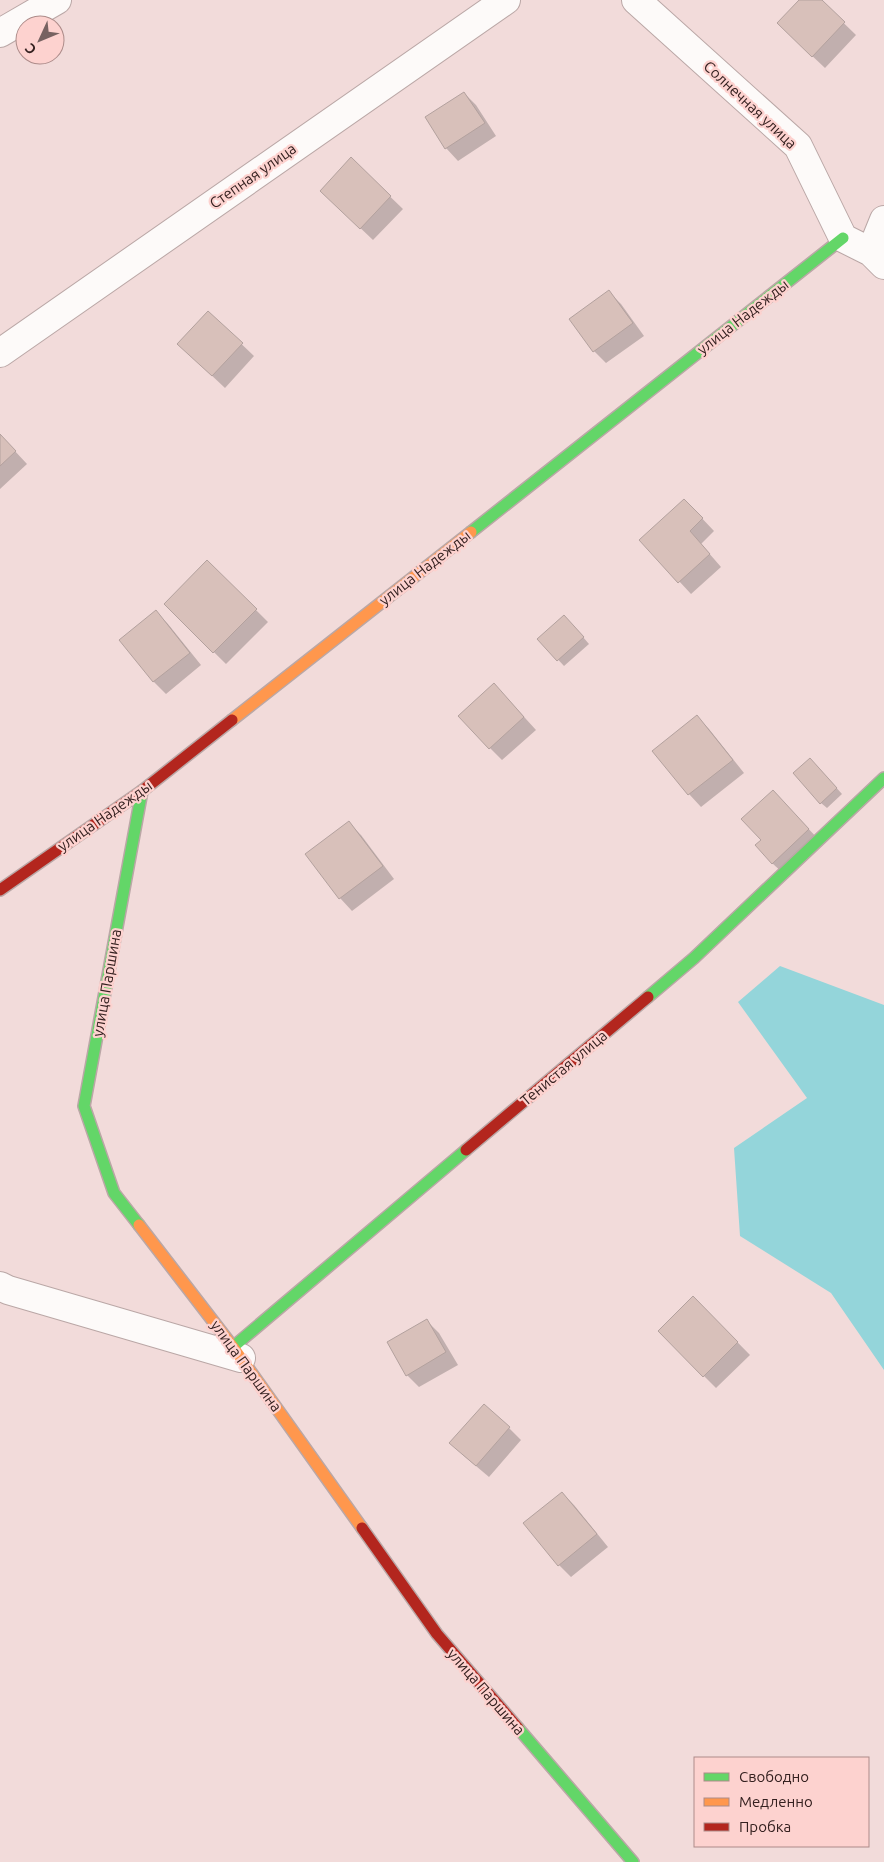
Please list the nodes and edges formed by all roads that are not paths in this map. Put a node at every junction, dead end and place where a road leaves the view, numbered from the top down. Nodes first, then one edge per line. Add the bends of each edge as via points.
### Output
1 (57, 0) edge
2 (506, 0) edge
3 (636, 0) edge
4 (0, 33) edge
5 (884, 220) edge
6 (843, 238) junction
7 (877, 259) edge
8 (0, 352) edge
9 (884, 778) edge
10 (142, 791) junction
11 (0, 890) edge
12 (0, 1286) edge
13 (237, 1352) junction
14 (633, 1862) edge

1 - 4 street
2 - 8 street, Степная улица
3 - 6 street, Солнечная улица via 798,146
5 - 7 street
6 - 7 street
6 - 10 street, улица Надежды
9 - 13 street, Тенистая улица via 694,958
10 - 11 street, улица Надежды
10 - 13 street, улица Паршина via 84,1106 114,1193
12 - 13 street
13 - 14 street, улица Паршина via 437,1634

